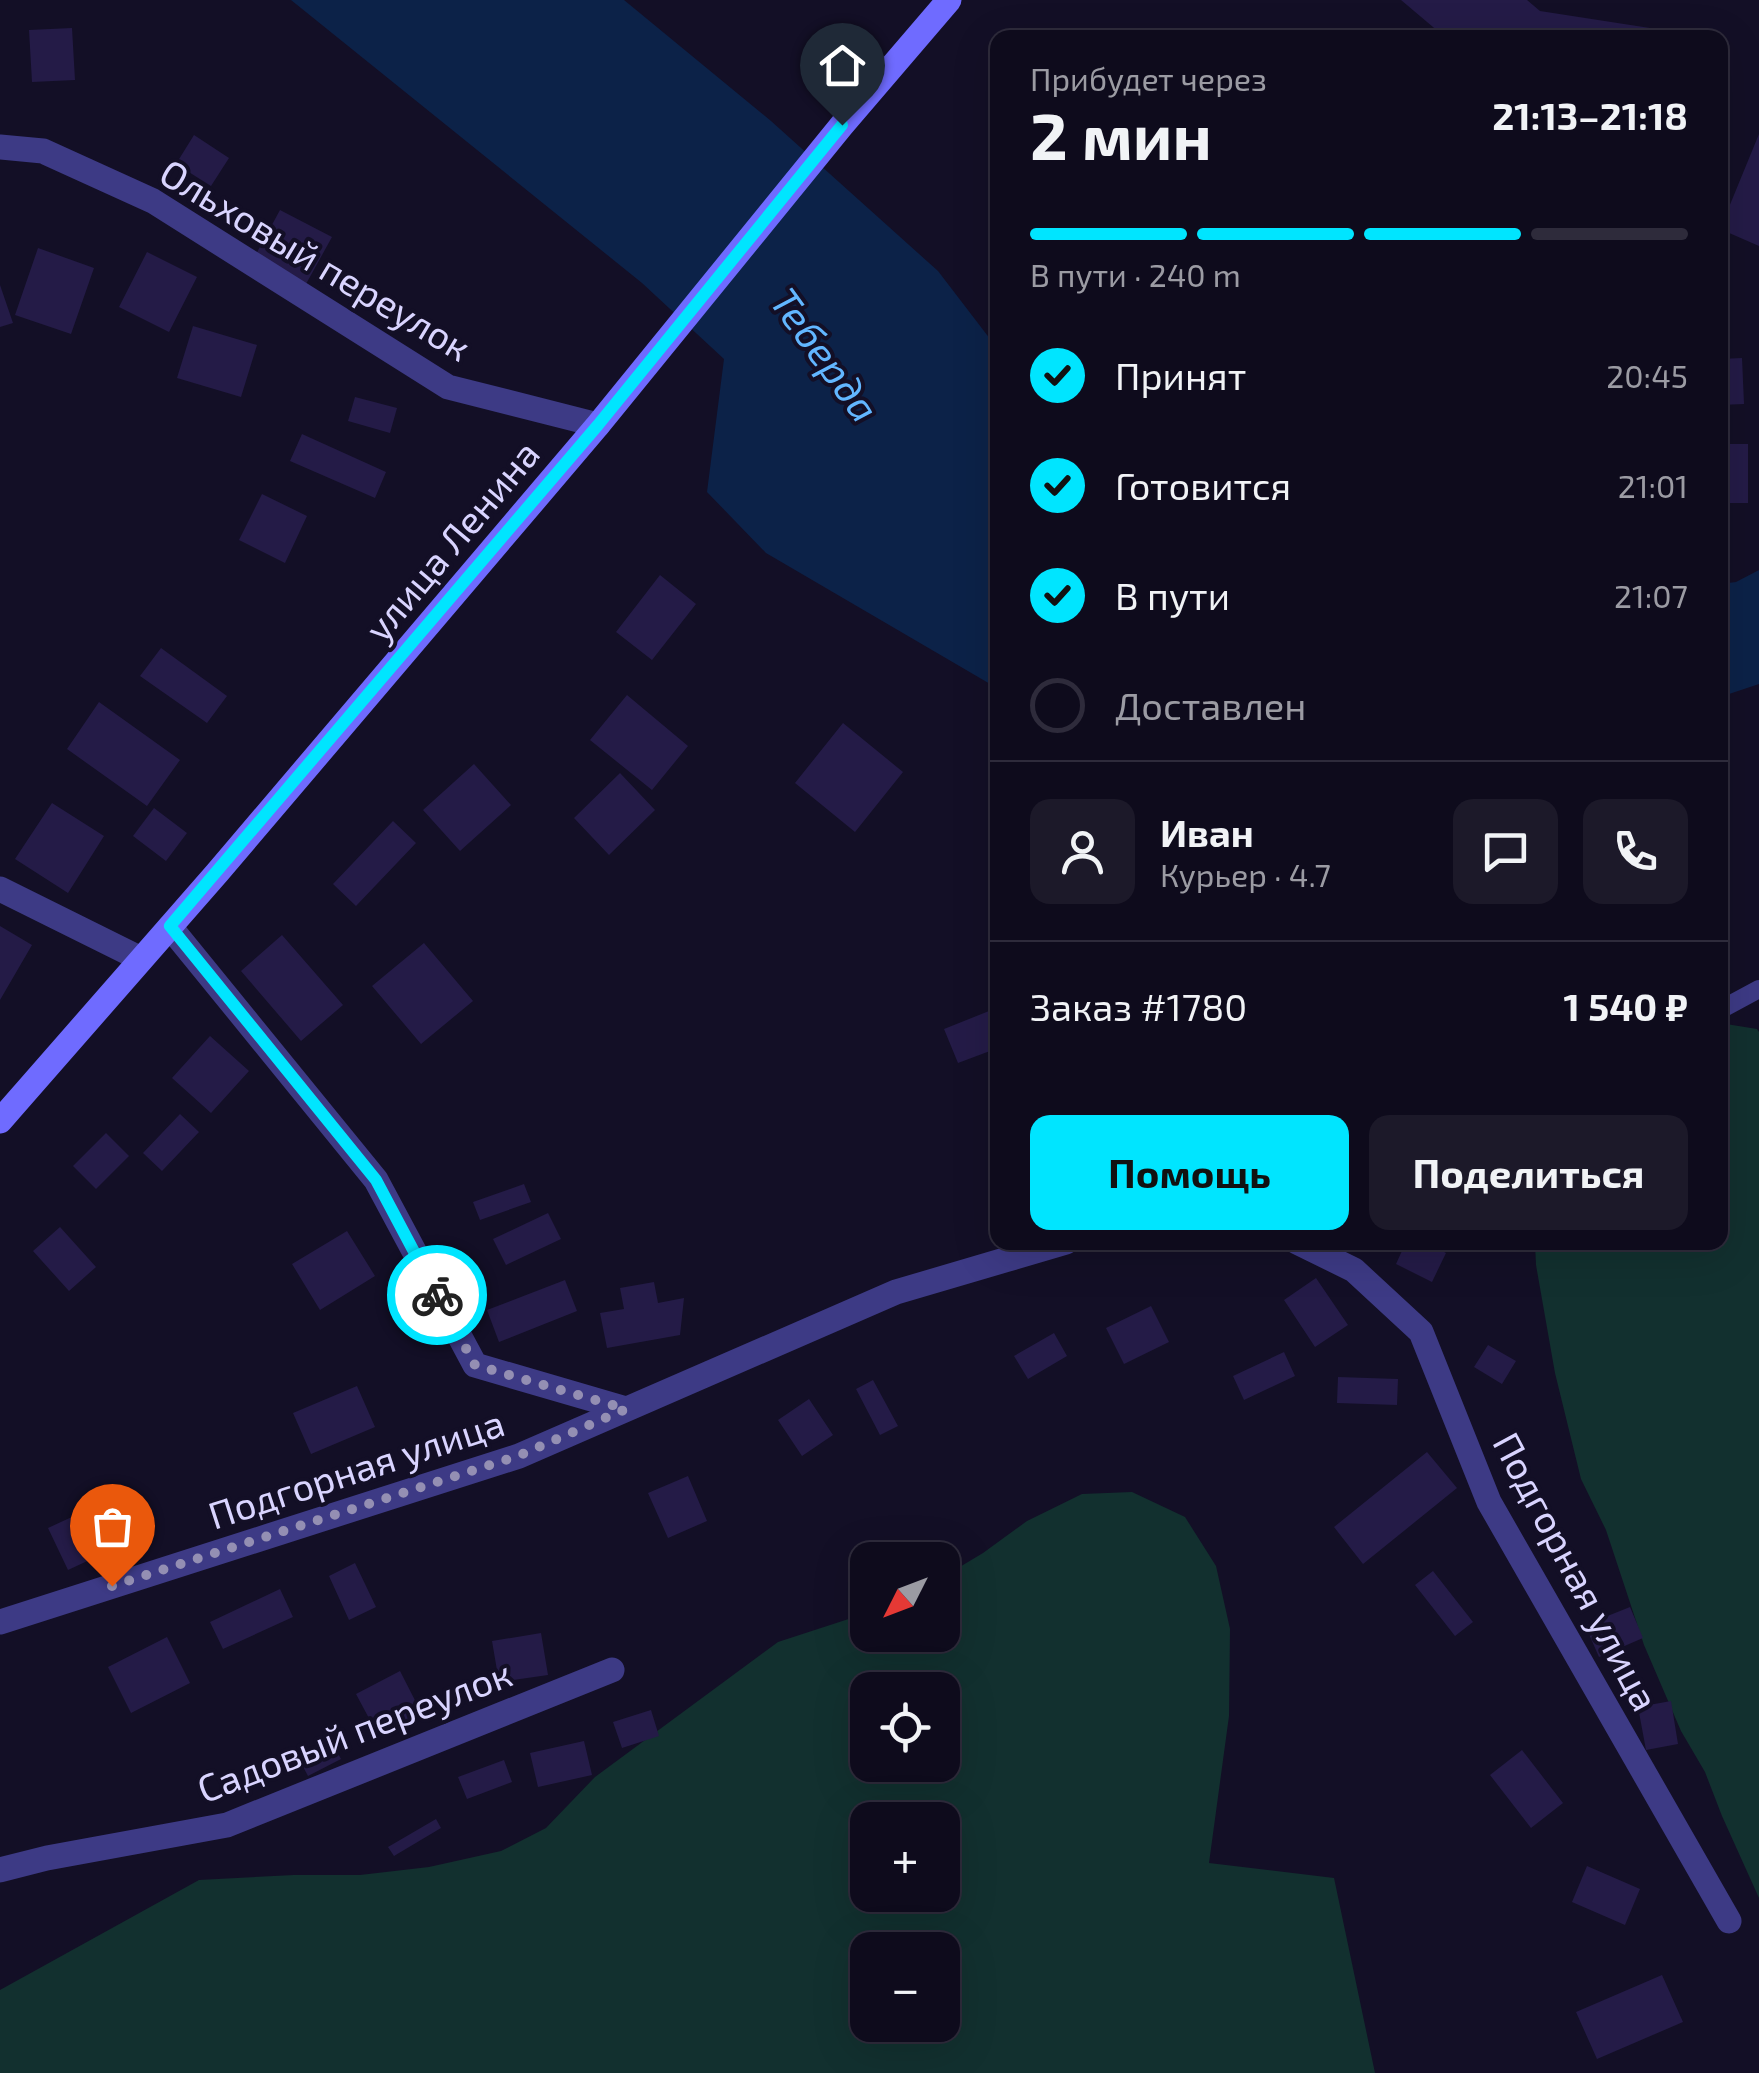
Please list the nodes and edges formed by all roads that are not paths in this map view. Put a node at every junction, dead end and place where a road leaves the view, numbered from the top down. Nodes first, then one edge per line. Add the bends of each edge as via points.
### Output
1 (949, 0) edge
2 (0, 147) edge
3 (598, 425) junction
4 (0, 889) edge
5 (170, 926) junction
6 (141, 959) junction
7 (1759, 989) edge
8 (1728, 1006) edge
9 (0, 1121) edge
10 (1022, 1250) edge
11 (1313, 1250) edge
12 (626, 1409) junction
13 (0, 1622) edge
14 (612, 1670) dead end
15 (0, 1870) edge
16 (1729, 1920) dead end

1 - 3 main road, улица Ленина
2 - 3 street, Ольховый переулок via 43,152 153,201 448,387
3 - 5 main road, улица Ленина
4 - 6 street
5 - 6 main road, улица Ленина
5 - 12 street via 376,1180 475,1365
6 - 9 main road, улица Ленина
7 - 8 lane
10 - 12 street, Подгорная улица via 896,1292
11 - 16 street, Подгорная улица via 1354,1270 1420,1332 1489,1502
12 - 13 street, Подгорная улица via 518,1456
14 - 15 street, Садовый переулок via 227,1825

